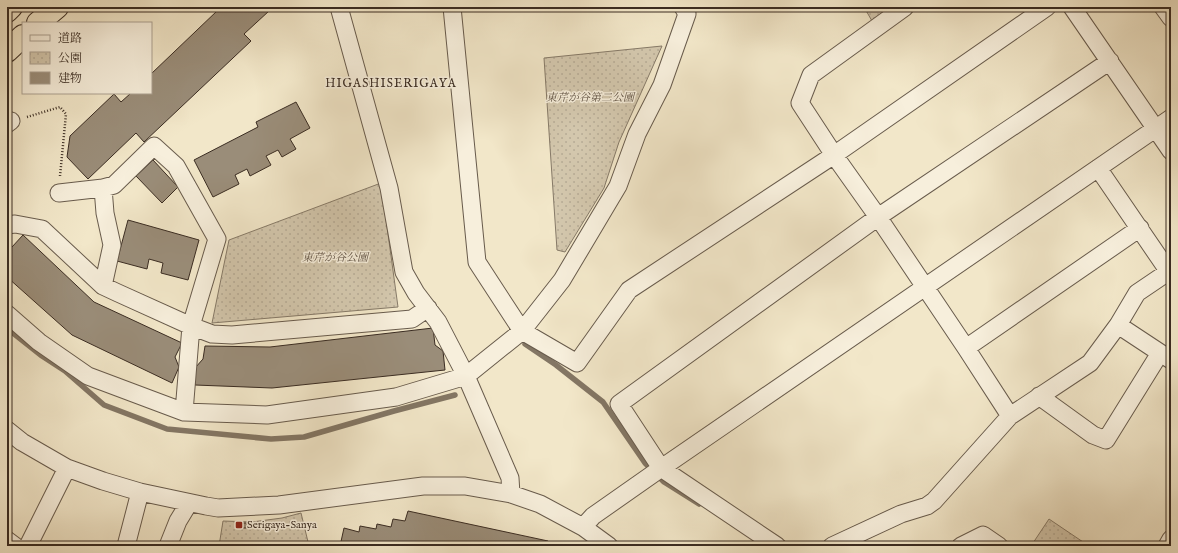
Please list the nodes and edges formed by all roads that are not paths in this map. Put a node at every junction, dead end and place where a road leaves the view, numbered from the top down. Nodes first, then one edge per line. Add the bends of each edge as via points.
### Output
1 (11, 7) edge
2 (57, 7) edge
3 (339, 7) edge
4 (452, 7) edge
5 (682, 7) edge
6 (905, 7) edge
7 (1046, 7) edge
8 (1072, 7) edge
9 (1163, 7) edge
10 (7, 11) edge
11 (1171, 18) edge
12 (39, 22) edge
13 (22, 37) edge
14 (7, 51) edge
15 (1110, 61) junction
16 (1171, 118) edge
17 (1156, 129) junction
18 (1171, 151) edge
19 (834, 155) junction
20 (1098, 168) junction
21 (103, 188) junction
22 (59, 193) road end
23 (878, 217) junction
24 (7, 225) edge
25 (1140, 228) junction
26 (1170, 271) edge
27 (103, 286) junction
28 (925, 287) junction
29 (428, 308) junction
30 (7, 314) edge
31 (1118, 324) junction
32 (191, 326) junction
33 (522, 332) junction
34 (966, 348) junction
35 (1166, 356) edge
36 (466, 376) junction
37 (1039, 396) junction
38 (184, 412) junction
39 (1010, 416) junction
40 (7, 430) edge
41 (67, 468) junction
42 (660, 469) junction
43 (140, 492) junction
44 (511, 494) junction
45 (189, 502) junction
46 (583, 526) junction
47 (1171, 539) edge
48 (7, 540) edge
49 (15, 546) edge
50 (28, 546) edge
51 (126, 546) edge
52 (168, 546) edge
53 (609, 546) edge
54 (777, 546) edge
55 (832, 546) edge
56 (961, 546) edge
57 (999, 546) edge
58 (1167, 546) edge

1 - 10 highway
2 - 12 highway
3 - 29 street via 390,188 404,272
4 - 33 street via 477,262
5 - 33 street via 687,14 662,85 637,134 618,186 562,280
6 - 19 street via 811,75 800,103
7 - 19 street
8 - 15 street
9 - 11 street
13 - 14 highway
15 - 17 street
15 - 23 street
16 - 17 street
17 - 18 street
17 - 20 street
19 - 23 street
19 - 33 street via 629,290 577,363
20 - 25 street
20 - 28 street
21 - 22 street
21 - 27 street via 112,245
21 - 32 street via 114,185 154,146 176,166 217,239
23 - 28 street
23 - 42 street via 619,404
24 - 27 street via 42,229
25 - 26 street
25 - 34 street
26 - 31 street via 1136,293
27 - 32 street
28 - 34 street
28 - 42 street
29 - 32 street via 412,319 232,335 212,334
29 - 36 street
30 - 38 street via 39,342 88,376
31 - 35 street
31 - 37 street via 1090,363
32 - 38 street
33 - 36 street
34 - 39 street
35 - 37 street via 1106,440 1093,435
36 - 38 street via 396,398 267,415
36 - 44 street via 510,478
37 - 39 street
39 - 55 street via 934,502 901,514
40 - 41 street via 22,442
41 - 43 street
41 - 50 street
42 - 46 street via 593,516
42 - 54 street
43 - 45 street
43 - 51 street
44 - 45 street via 465,486 423,486 278,505 218,508
44 - 46 street via 540,504
45 - 52 street
46 - 53 street
47 - 58 street
48 - 49 street
56 - 57 street via 983,535

